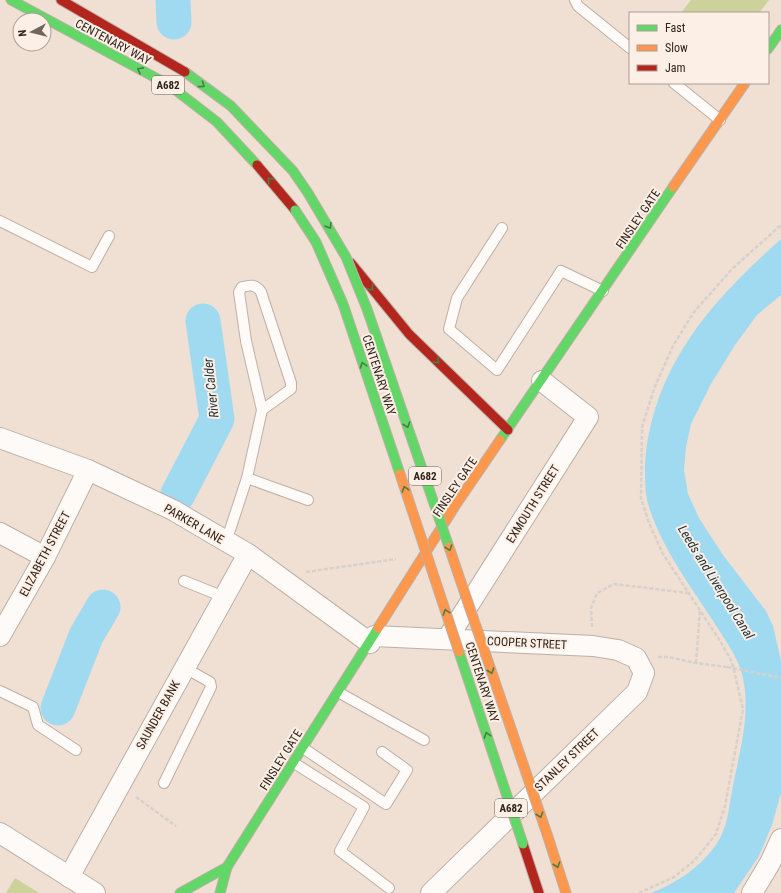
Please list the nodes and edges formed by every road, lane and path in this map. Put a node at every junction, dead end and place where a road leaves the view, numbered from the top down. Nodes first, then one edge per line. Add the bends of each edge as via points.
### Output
1 (11, 0) edge
2 (61, 0) edge
3 (574, 0) edge
4 (781, 30) edge
5 (629, 47) edge
6 (769, 48) edge
7 (675, 84) edge
8 (744, 84) edge
9 (720, 120) junction
10 (0, 221) edge
11 (781, 225) edge
12 (502, 228) dead end
13 (109, 236) dead end
14 (346, 257) junction
15 (603, 291) junction
16 (542, 381) junction
17 (262, 410) junction
18 (508, 430) junction
19 (0, 438) edge
20 (88, 470) junction
21 (247, 478) junction
22 (308, 500) dead end
23 (0, 533) edge
24 (226, 542) junction
25 (248, 554) junction
26 (45, 557) junction
27 (404, 558) dead end
28 (278, 576) junction
29 (184, 580) dead end
30 (688, 593) junction
31 (224, 597) junction
32 (700, 610) junction
33 (1, 630) edge
34 (447, 639) junction
35 (372, 640) junction
36 (470, 640) junction
37 (593, 646) junction
38 (696, 663) junction
39 (640, 666) junction
40 (185, 668) junction
41 (481, 676) dead end
42 (781, 678) edge
43 (0, 690) edge
44 (338, 692) junction
45 (424, 740) dead end
46 (302, 748) junction
47 (76, 750) dead end
48 (382, 752) dead end
49 (294, 763) junction
50 (164, 782) dead end
51 (120, 784) junction
52 (176, 826) dead end
53 (0, 833) edge
54 (780, 844) edge
55 (227, 867) junction
56 (83, 887) edge
57 (389, 888) dead end
58 (180, 893) edge
59 (220, 893) edge
60 (432, 893) edge
61 (539, 893) edge
62 (566, 893) edge
63 (639, 893) edge
64 (752, 893) edge

61 -> 1 main road, CENTENARY WAY / A682, bridge via 343,304 316,242 276,186 216,122 169,85
2 -> 14 main road, CENTENARY WAY / A682, bridge via 179,68 231,106 293,171
3 - 5 lane
4 - 6 main road
7 - 9 lane
8 - 9 main road, FINSLEY GATE
9 - 15 main road, FINSLEY GATE
10 - 13 lane via 92,267
11 - 30 path via 732,269 694,312 674,344 654,386 642,427 641,498 663,554
12 - 15 lane via 457,298 449,329 497,370 561,271
14 -> 18 main road, A682, bridge via 409,334
14 -> 62 main road, CENTENARY WAY / A682, bridge via 367,309
15 - 16 main road, FINSLEY GATE
16 - 18 main road, FINSLEY GATE
16 - 34 street, EXMOUTH STREET via 588,417
17 - 17 lane via 286,394 291,389 291,383 261,292 254,285 242,287 239,292 246,340
17 - 21 lane
18 - 35 main road, FINSLEY GATE via 455,506
19 - 20 street, PARKER LANE
20 - 24 street, PARKER LANE via 173,510
20 - 26 street, ELIZABETH STREET
21 - 22 lane
21 - 24 lane
23 - 26 street
24 - 25 street, PARKER LANE
25 - 28 street, PARKER LANE
25 - 31 street, SAUNDER BANK
26 - 33 street, ELIZABETH STREET
27 - 28 path
28 - 35 street, PARKER LANE
29 - 31 lane
30 - 32 path
30 - 37 path via 614,584 597,594 591,608
31 - 40 street, SAUNDER BANK
32 - 38 path
32 - 63 path via 732,662 743,709 725,806 716,834 695,860 674,877
34 - 35 street, COOPER STREET
34 - 36 street, COOPER STREET
35 - 44 main road, FINSLEY GATE
36 - 37 street, COOPER STREET
36 - 41 lane
37 - 39 street, COOPER STREET via 618,650
38 - 39 path via 668,657
38 - 42 path, bridge
39 - 60 street, STANLEY STREET via 637,692
40 - 50 lane via 210,682 211,687
40 - 51 street, SAUNDER BANK
43 - 47 lane via 33,707 38,725
44 - 45 lane
44 - 46 main road, FINSLEY GATE
46 - 48 lane via 386,804 407,770
46 - 49 main road, FINSLEY GATE
49 - 55 main road, FINSLEY GATE
49 - 57 lane via 364,808 340,851
51 - 52 path
51 - 56 street, SAUNDER BANK
53 - 56 street
54 - 64 street
55 - 58 main road, FINSLEY GATE
55 - 59 main road

